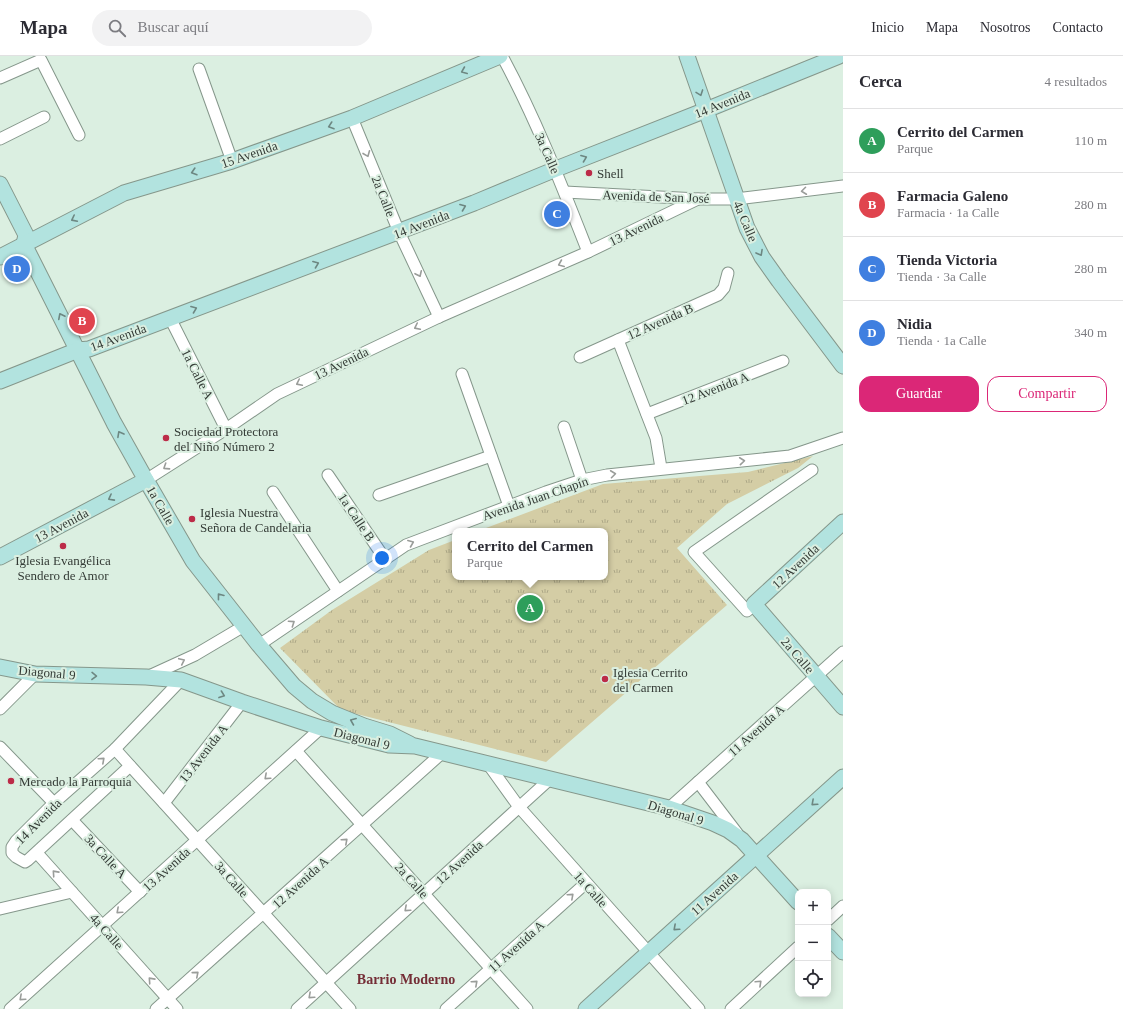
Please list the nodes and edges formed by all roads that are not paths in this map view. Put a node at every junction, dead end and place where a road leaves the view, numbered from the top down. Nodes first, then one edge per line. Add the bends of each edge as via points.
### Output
1 (33, 56) edge
2 (501, 56) edge
3 (687, 56) edge
4 (839, 56) edge
5 (199, 69) dead end
6 (0, 70) edge
7 (0, 78) edge
8 (706, 110) junction
9 (44, 117) dead end
10 (352, 118) junction
11 (79, 135) dead end
12 (0, 139) edge
13 (232, 160) junction
14 (556, 169) junction
15 (0, 184) edge
16 (843, 186) edge
17 (565, 192) junction
18 (698, 199) junction
19 (736, 199) junction
20 (399, 232) junction
21 (24, 244) junction
22 (588, 252) junction
23 (0, 257) edge
24 (728, 273) dead end
25 (438, 317) junction
26 (170, 318) junction
27 (618, 340) junction
28 (78, 350) junction
29 (580, 357) dead end
30 (784, 361) dead end
31 (843, 366) edge
32 (462, 374) dead end
33 (0, 381) edge
34 (647, 414) junction
35 (564, 426) dead end
36 (226, 429) junction
37 (843, 438) edge
38 (491, 456) junction
39 (661, 468) junction
40 (812, 470) dead end
41 (328, 475) dead end
42 (146, 480) junction
43 (582, 480) junction
44 (273, 492) dead end
45 (379, 495) dead end
46 (509, 506) junction
47 (843, 522) edge
48 (0, 557) edge
49 (385, 559) junction
50 (338, 591) junction
51 (750, 608) junction
52 (244, 626) junction
53 (259, 645) junction
54 (843, 652) edge
55 (0, 667) edge
56 (35, 674) junction
57 (817, 676) junction
58 (146, 677) junction
59 (181, 680) junction
60 (242, 702) junction
61 (843, 707) edge
62 (0, 709) edge
63 (321, 728) junction
64 (415, 746) junction
65 (0, 747) edge
66 (115, 749) junction
67 (296, 751) junction
68 (442, 753) junction
69 (488, 764) junction
70 (130, 766) junction
71 (843, 777) edge
72 (550, 779) junction
73 (698, 782) junction
74 (54, 803) junction
75 (164, 803) junction
76 (519, 807) junction
77 (669, 808) junction
78 (72, 820) junction
79 (363, 825) junction
80 (197, 840) junction
81 (742, 840) junction
82 (37, 853) junction
83 (756, 854) junction
84 (586, 883) junction
85 (72, 892) junction
86 (140, 892) junction
87 (424, 894) junction
88 (795, 899) edge
89 (843, 906) edge
90 (0, 909) edge
91 (264, 914) junction
92 (831, 917) edge
93 (102, 926) junction
94 (831, 939) edge
95 (795, 950) edge
96 (648, 952) junction
97 (843, 952) edge
98 (491, 968) junction
99 (326, 983) junction
100 (168, 999) junction
101 (10, 1009) edge
102 (156, 1009) edge
103 (178, 1009) edge
104 (297, 1009) edge
105 (350, 1009) edge
106 (446, 1009) edge
107 (528, 1009) edge
108 (586, 1009) edge
109 (700, 1009) edge
110 (731, 1009) edge

1 - 6 street
2 -> 10 street, 15 Avenida
2 - 14 street, 3a Calle via 518,85
3 -> 8 street, 4a Calle
4 - 8 street, 14 Avenida
5 - 13 street
7 - 11 street via 41,60
14 -> 8 street, 14 Avenida
8 - 19 street, 4a Calle
9 - 12 street
10 -> 13 street, 15 Avenida
10 -> 20 street, 2a Calle
13 -> 21 street, 15 Avenida via 124,193
14 - 17 street, 3a Calle
20 -> 14 street, 14 Avenida
15 - 21 street, 1a Calle via 26,234
16 -> 19 street, Avenida de San José
17 - 18 street, Avenida de San José
17 - 22 street, 3a Calle
18 - 19 street, Avenida de San José
18 - 22 street, 13 Avenida
19 -> 31 street, 4a Calle via 762,257
20 -> 25 street, 2a Calle
26 -> 20 street, 14 Avenida
21 - 23 street, 15 Avenida
28 -> 21 street, 1a Calle
22 -> 25 street, 13 Avenida
24 - 27 street, 12 Avenida B via 724,288 718,295
25 -> 36 street, 13 Avenida via 277,394
26 - 28 street, 14 Avenida via 89,349
26 - 36 street, 1a Calle A
27 - 29 street, 12 Avenida B
27 - 34 street
28 - 33 street, 14 Avenida
42 -> 28 street, 1a Calle
30 - 34 street, 12 Avenida A
32 - 38 street
34 - 39 street via 656,438
35 - 43 street
36 -> 42 street, 13 Avenida
39 -> 37 street, Avenida Juan Chapín via 790,456
38 - 45 street
38 - 46 street
43 -> 39 street, Avenida Juan Chapín
40 - 51 street, 2a Calle via 694,552
41 - 49 street, 1a Calle B
42 -> 48 street, 13 Avenida
52 -> 42 street, 1a Calle via 193,561
43 - 46 street, Avenida Juan Chapín
44 - 50 street
49 -> 46 street, Avenida Juan Chapín via 406,545
47 - 51 street, 12 Avenida
49 - 50 street, Avenida Juan Chapín
53 -> 50 street, Avenida Juan Chapín
51 - 57 street, 2a Calle
52 - 53 street, 1a Calle
58 -> 52 street via 195,655
64 -> 53 street, 1a Calle via 332,713 312,701 294,686
54 - 57 street, 11 Avenida A
55 - 56 street, Diagonal 9
56 -> 58 street, Diagonal 9
56 - 62 street
57 - 61 street, 2a Calle
57 - 73 street, 11 Avenida A
58 - 59 street, Diagonal 9
59 -> 60 street, Diagonal 9
59 - 66 street, 14 Avenida
60 - 63 street, Diagonal 9
60 - 75 street, 13 Avenida A
63 - 64 street, Diagonal 9 via 389,746
63 - 67 street, 13 Avenida
64 - 68 street, Diagonal 9
65 - 74 street
66 - 70 street, 3a Calle
74 -> 66 street, 14 Avenida
67 - 79 street, 2a Calle
67 -> 80 street, 13 Avenida
68 - 69 street, Diagonal 9
68 - 79 street, 12 Avenida A
69 - 72 street, Diagonal 9
69 - 76 street, 1a Calle
70 - 75 street, 3a Calle
70 - 78 street, 14 Avenida
71 -> 83 street, 11 Avenida
72 - 76 street, 12 Avenida
72 - 77 street, Diagonal 9
73 - 77 street, 11 Avenida A
73 - 81 street
74 - 82 street, 14 Avenida via 12,847 12,853 25,862
75 - 80 street, 3a Calle
76 - 84 street, 1a Calle
76 - 87 street, 12 Avenida
77 - 81 street, Diagonal 9 via 713,823
78 - 82 street, 14 Avenida
78 - 86 street, 3a Calle A
79 - 87 street, 2a Calle
91 -> 79 street, 12 Avenida A
80 - 86 street, 13 Avenida
80 - 91 street, 3a Calle
81 - 83 street
85 -> 82 street, 4a Calle
83 - 88 street
83 -> 96 street, 11 Avenida
84 - 96 street, 1a Calle
98 -> 84 street, 11 Avenida A
85 - 90 street
85 - 93 street, 4a Calle
86 -> 93 street, 13 Avenida
87 - 98 street, 2a Calle
87 -> 99 street, 12 Avenida
89 - 92 street
91 - 99 street, 3a Calle
100 -> 91 street, 12 Avenida A
100 -> 93 street, 4a Calle
93 -> 101 street, 13 Avenida
94 - 97 street
110 -> 95 street
96 - 108 street, 11 Avenida
96 - 109 street, 1a Calle
106 -> 98 street, 11 Avenida A
98 - 107 street, 2a Calle
99 -> 104 street, 12 Avenida
99 - 105 street, 3a Calle
100 - 102 street, 12 Avenida A
100 - 103 street, 4a Calle

